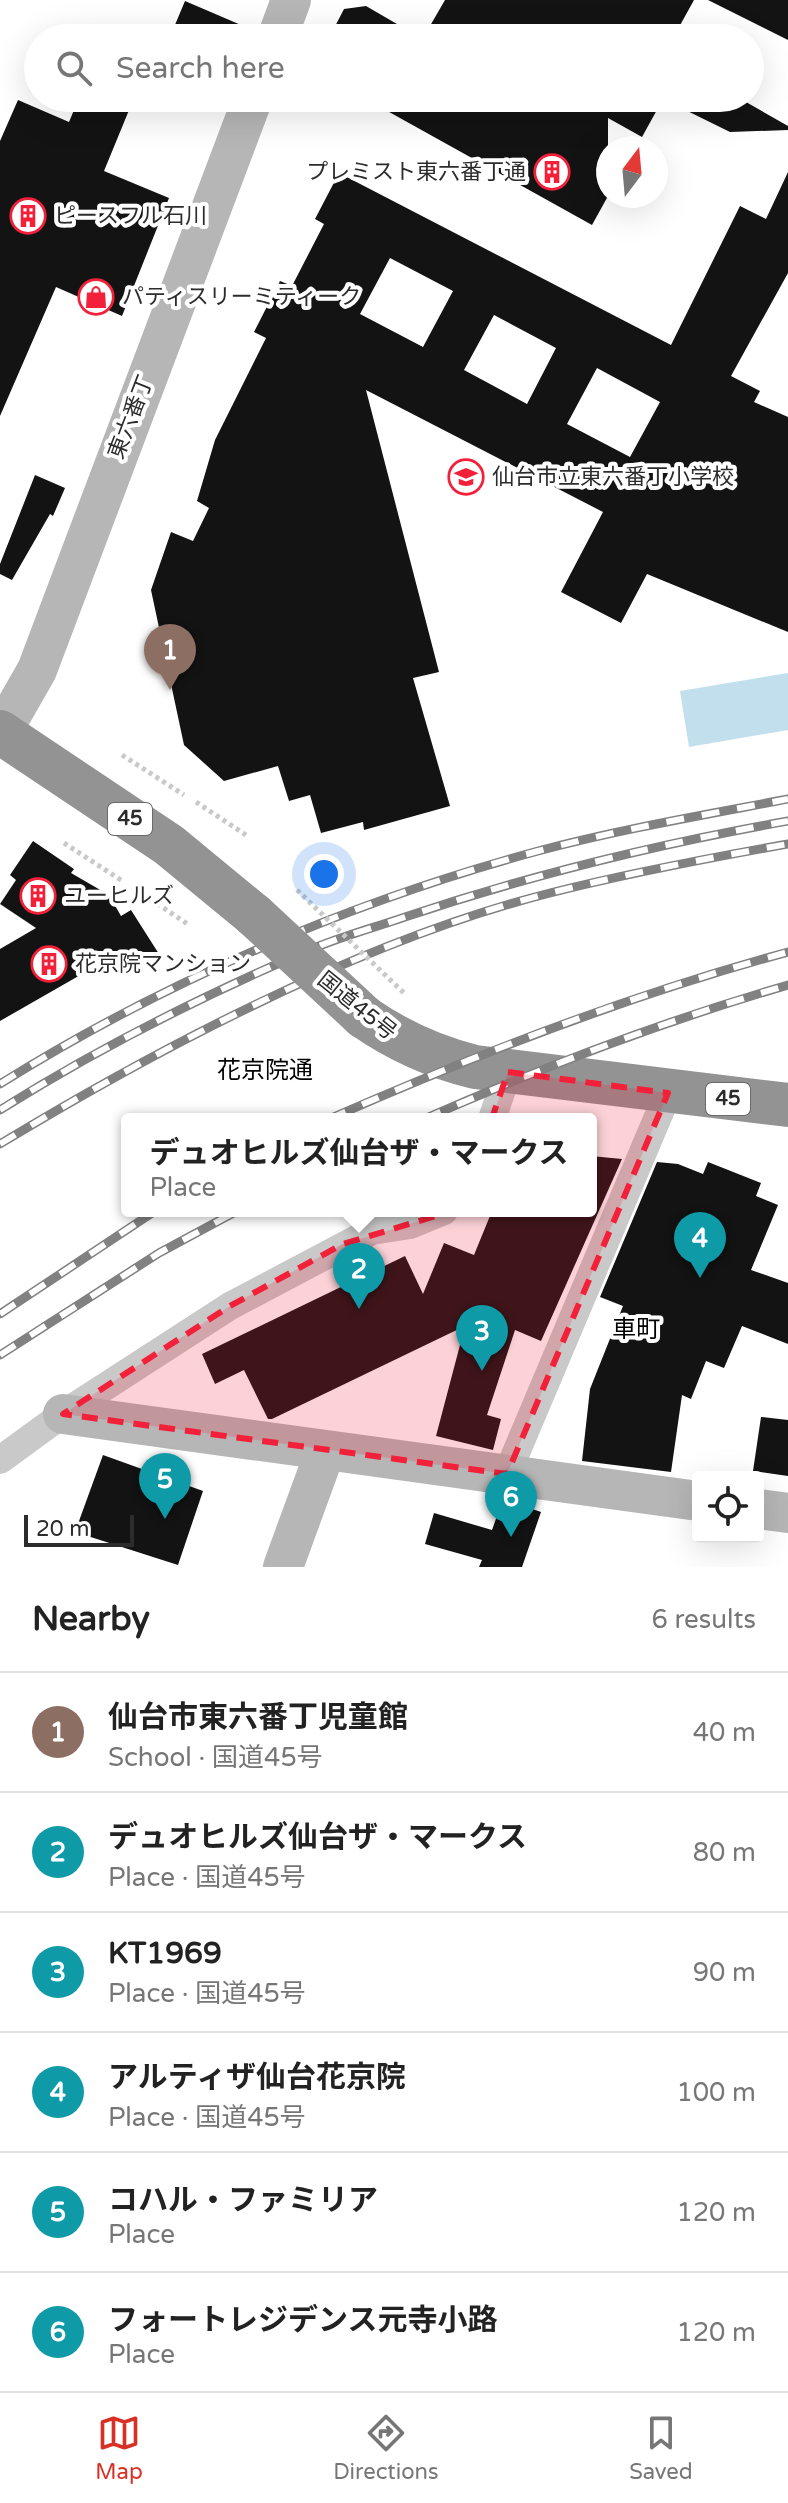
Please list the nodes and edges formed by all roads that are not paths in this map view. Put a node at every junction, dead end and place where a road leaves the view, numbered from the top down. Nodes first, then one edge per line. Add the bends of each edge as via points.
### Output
1 (291, 0) edge
2 (282, 24) edge
3 (248, 112) edge
4 (1, 732) edge
5 (508, 1072) junction
6 (668, 1093) junction
7 (788, 1105) edge
8 (494, 1113) edge
9 (429, 1217) edge
10 (63, 1414) junction
11 (325, 1452) junction
12 (0, 1460) edge
13 (507, 1474) junction
14 (692, 1500) edge
15 (764, 1510) edge
16 (788, 1513) edge
17 (283, 1567) edge

1 - 2 street
3 - 4 street, 東六番丁 via 37,670
4 - 5 highway, 国道45号 / 45, bridge via 169,845 397,1040 443,1060
5 - 6 highway, 国道45号 / 45
5 - 8 street
6 - 7 highway, 国道45号 / 45
6 - 13 street
9 - 10 street via 343,1244 230,1306
10 - 11 street
10 - 12 street
11 - 13 street
11 - 17 street
13 - 14 street
15 - 16 street

